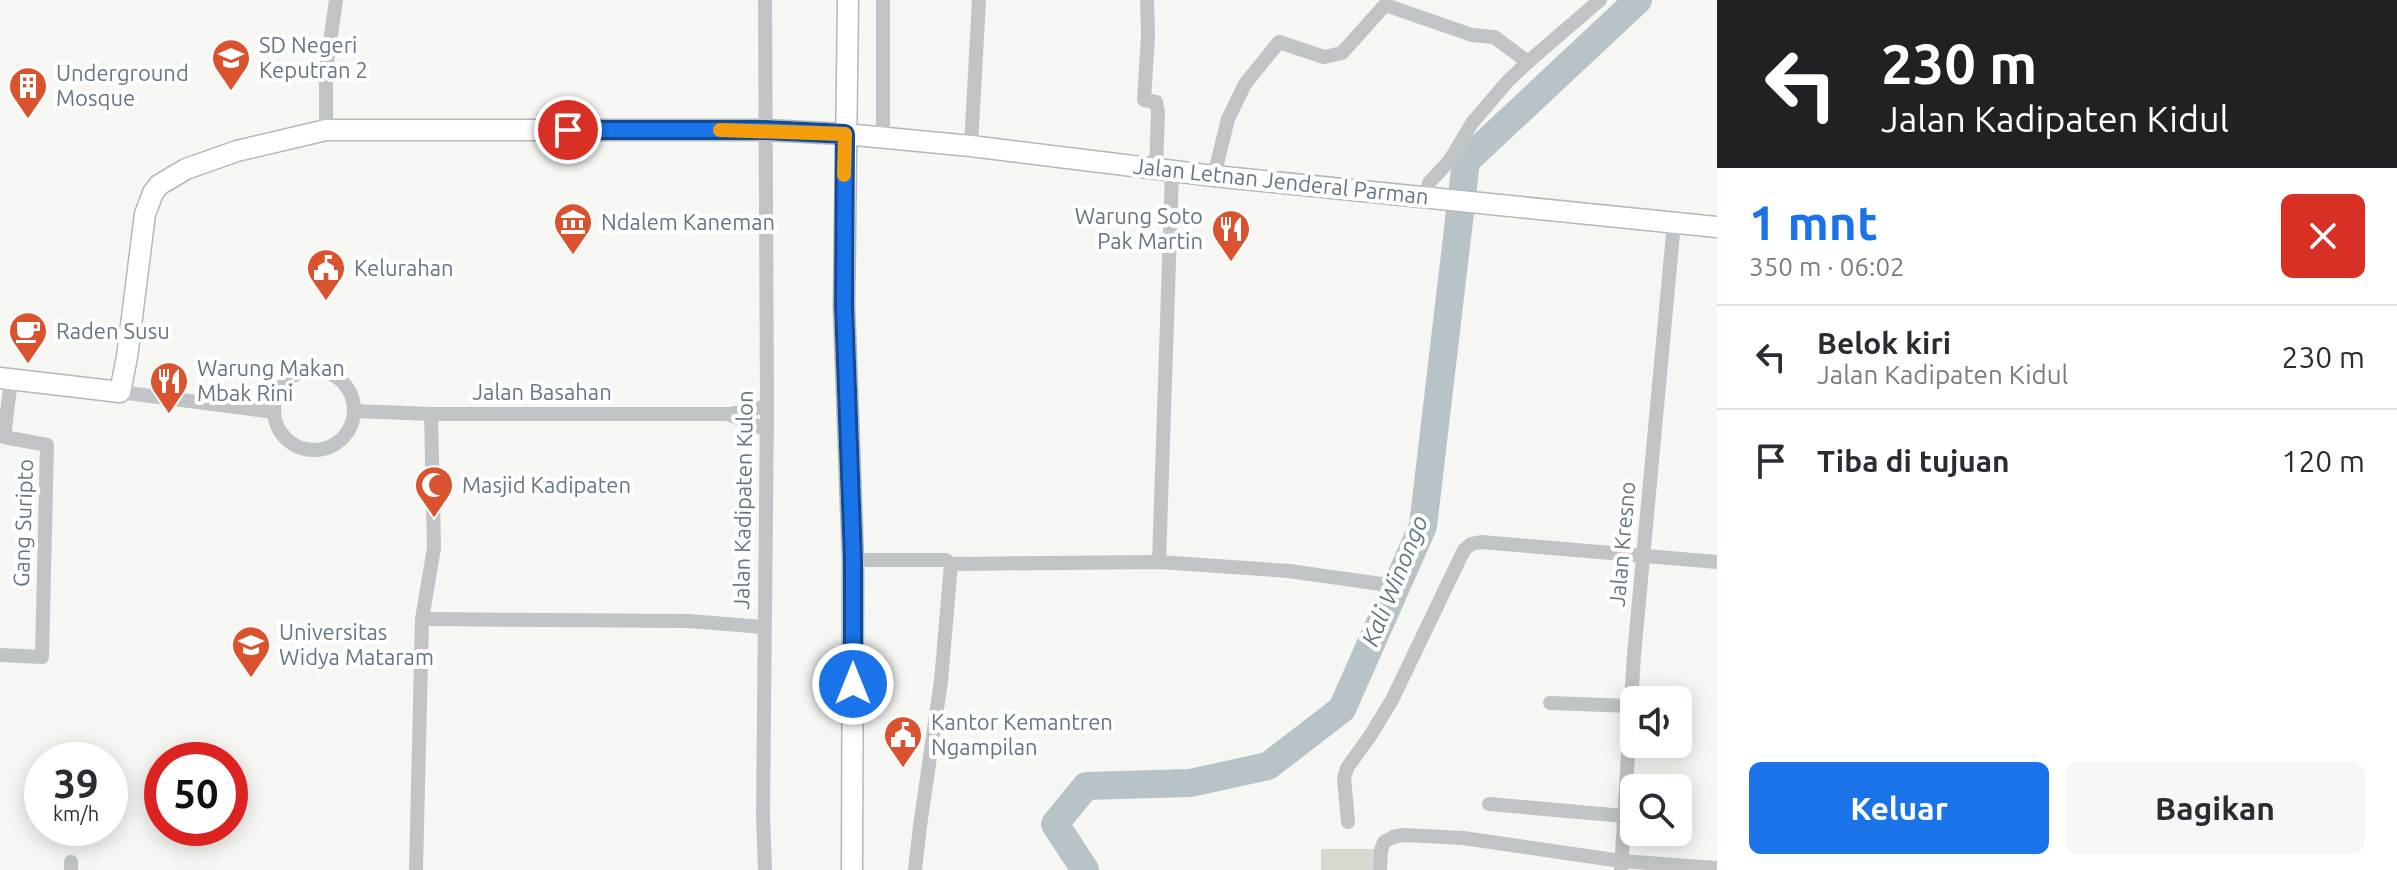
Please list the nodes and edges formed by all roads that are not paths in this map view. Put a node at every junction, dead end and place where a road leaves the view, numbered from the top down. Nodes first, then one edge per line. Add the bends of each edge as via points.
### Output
1 (336, 0) edge
2 (765, 0) edge
3 (848, 0) edge
4 (883, 0) edge
5 (979, 0) edge
6 (1147, 0) edge
7 (1600, 0) edge
8 (1528, 62) junction
9 (326, 130) junction
10 (765, 130) junction
11 (845, 134) junction
12 (883, 138) junction
13 (971, 146) junction
14 (1164, 170) junction
15 (1214, 176) junction
16 (1429, 197) junction
17 (1674, 223) junction
18 (1717, 227) edge
19 (5, 379) edge
20 (120, 392) junction
21 (767, 406) junction
22 (354, 411) junction
23 (274, 412) junction
24 (431, 414) junction
25 (730, 414) junction
26 (767, 430) junction
27 (1643, 556) junction
28 (853, 560) junction
29 (1159, 562) junction
30 (1717, 562) edge
31 (951, 564) junction
32 (1388, 585) dead end
33 (422, 619) junction
34 (764, 627) junction
35 (0, 655) edge
36 (1633, 686) edge
37 (1550, 703) dead end
38 (1620, 706) edge
39 (1489, 804) dead end
40 (1620, 816) edge
41 (1348, 822) dead end
42 (1621, 865) edge
43 (1717, 868) edge
44 (416, 870) edge
45 (765, 870) edge
46 (852, 870) edge
47 (915, 870) edge
48 (1380, 870) edge

1 - 9 street via 326,70
2 - 10 street, Jalan Kadipaten Kulon
3 - 11 street
4 - 12 street
5 - 13 street
6 - 14 street via 1144,100 1156,102
7 - 8 street
8 - 15 street via 1494,37 1472,35 1385,5 1342,53 1324,57 1279,42 1245,84 1228,119
8 - 16 street via 1472,123 1429,183
9 - 10 street, Jalan Letnan Jenderal Parman
9 - 20 street, Jalan Letnan Jenderal Parman via 218,157 169,178 153,193 145,214
10 - 11 street, Jalan Letnan Jenderal Parman
10 - 21 street, Jalan Kadipaten Kulon
11 - 12 street, Jalan Letnan Jenderal Parman
11 - 28 street via 844,306
12 - 13 street, Jalan Letnan Jenderal Parman
13 - 14 street, Jalan Letnan Jenderal Parman
14 - 15 street, Jalan Letnan Jenderal Parman
14 - 29 street
15 - 16 street, Jalan Letnan Jenderal Parman
16 - 17 street, Jalan Letnan Jenderal Parman
17 - 18 street, Jalan Letnan Jenderal Parman
17 - 27 street, Jalan Kresno
19 - 20 street
19 - 35 street, Gang Suripto via 4,437 47,445 42,657
20 - 23 street
21 - 25 street, Jalan Basahan
21 - 26 street, Jalan Kadipaten Kulon
22 - 23 street via 337,443 313,450 290,442
22 - 23 street via 347,386 326,371 313,369 280,387
22 - 24 street, Jalan Basahan
24 - 25 street, Jalan Basahan
24 - 33 street via 434,548
25 - 26 street, Jalan Basahan
26 - 34 street, Jalan Kadipaten Kulon
27 - 30 street
27 - 36 street, Jalan Kresno
27 - 41 street via 1481,542 1464,550 1392,700 1347,768
28 - 31 street
28 - 46 street
29 - 31 street
29 - 32 street via 1289,571
31 - 47 street
33 - 34 street via 688,621
33 - 44 street
34 - 45 street, Jalan Kadipaten Kulon
37 - 38 street
39 - 40 street
42 - 43 street
42 - 48 street via 1463,838 1404,835 1384,842

